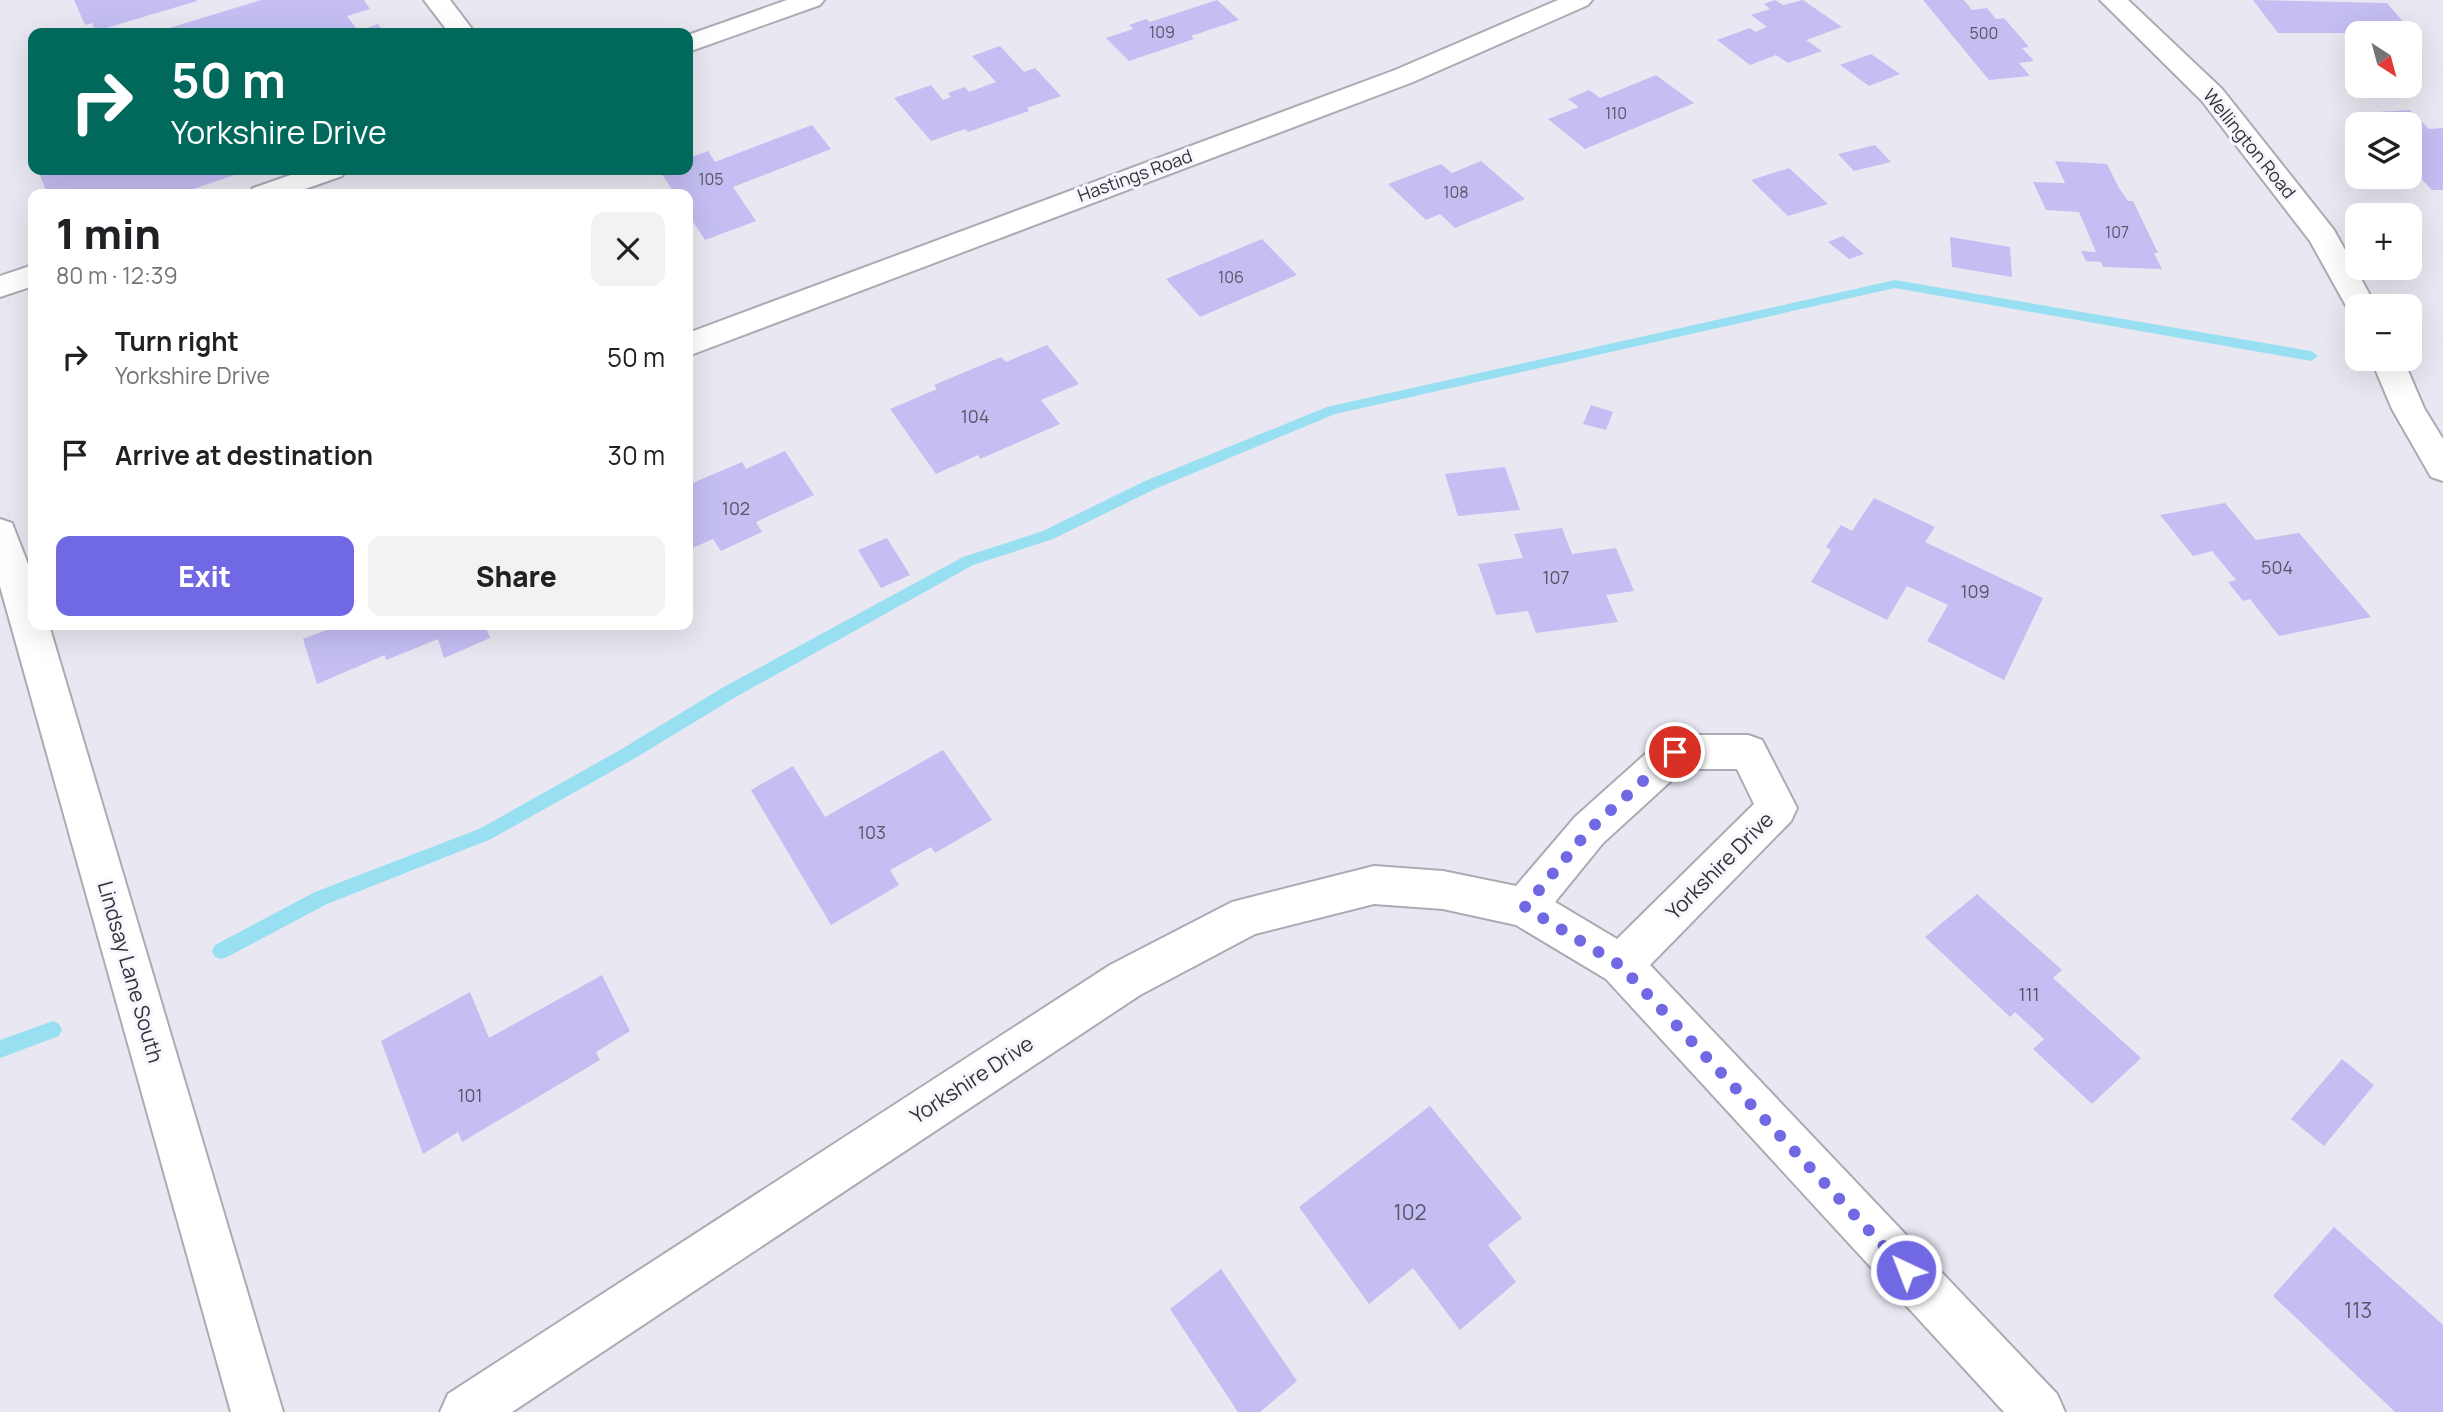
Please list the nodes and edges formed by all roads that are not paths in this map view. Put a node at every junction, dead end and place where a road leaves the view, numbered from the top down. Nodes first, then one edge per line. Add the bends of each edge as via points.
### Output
1 (437, 0) edge
2 (811, 0) edge
3 (1579, 0) edge
4 (2113, 0) edge
5 (457, 28) edge
6 (693, 42) edge
7 (318, 175) edge
8 (277, 189) edge
9 (28, 277) edge
10 (0, 287) edge
11 (2354, 294) edge
12 (693, 343) edge
13 (2392, 371) edge
14 (2443, 468) edge
15 (0, 533) edge
16 (28, 599) edge
17 (37, 630) edge
18 (1525, 907) junction
19 (1620, 965) junction
20 (257, 1412) edge
21 (466, 1412) edge
22 (2039, 1412) edge

1 - 5 street
2 - 6 street
3 - 12 street, Hastings Road via 1404,76
4 - 11 street, Wellington Road via 2212,95 2323,237
7 - 8 street
9 - 10 street
13 - 14 street via 2408,409
15 - 16 street, Lindsay Lane South
17 - 20 street, Lindsay Lane South
18 - 19 street, Yorkshire Drive
18 - 19 street, Yorkshire Drive via 1589,830 1675,752 1748,752 1777,808
18 - 21 street, Yorkshire Drive via 1443,890 1374,885 1247,916 1125,980
19 - 22 street, Yorkshire Drive

